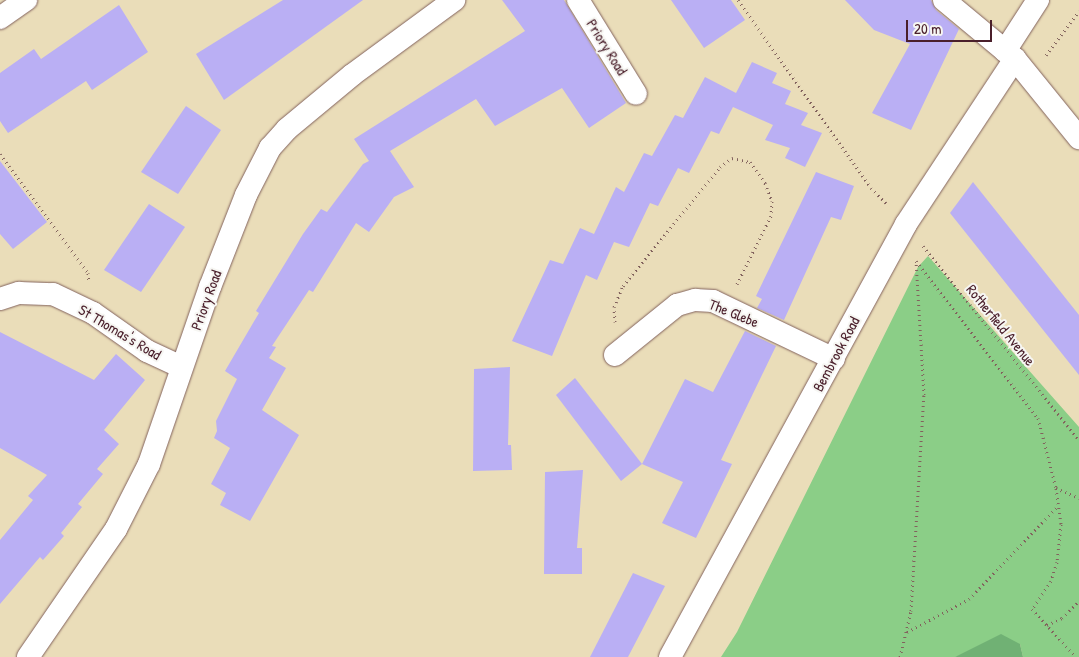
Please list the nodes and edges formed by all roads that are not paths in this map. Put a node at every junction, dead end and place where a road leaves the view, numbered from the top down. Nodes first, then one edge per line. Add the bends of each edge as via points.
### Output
1 (26, 0) edge
2 (454, 0) edge
3 (578, 0) edge
4 (944, 0) edge
5 (1038, 0) edge
6 (0, 18) edge
7 (1010, 55) junction
8 (636, 94) dead end
9 (1079, 138) edge
10 (0, 299) edge
11 (622, 350) road end
12 (834, 359) junction
13 (181, 367) junction
14 (28, 657) edge
15 (670, 657) edge

1 - 6 street
2 - 13 street, Priory Road via 352,74 286,129 270,148 246,196
3 - 8 street, Priory Road
4 - 7 street
5 - 7 street, Bembrook Road
7 - 9 street
7 - 12 street, Bembrook Road via 906,224
10 - 13 street, St Thomas's Road via 19,293 53,294 93,312 147,350
11 - 12 street, The Glebe via 677,305 695,300 713,301
12 - 15 street, Bembrook Road
13 - 14 street, Priory Road via 149,464 116,529

